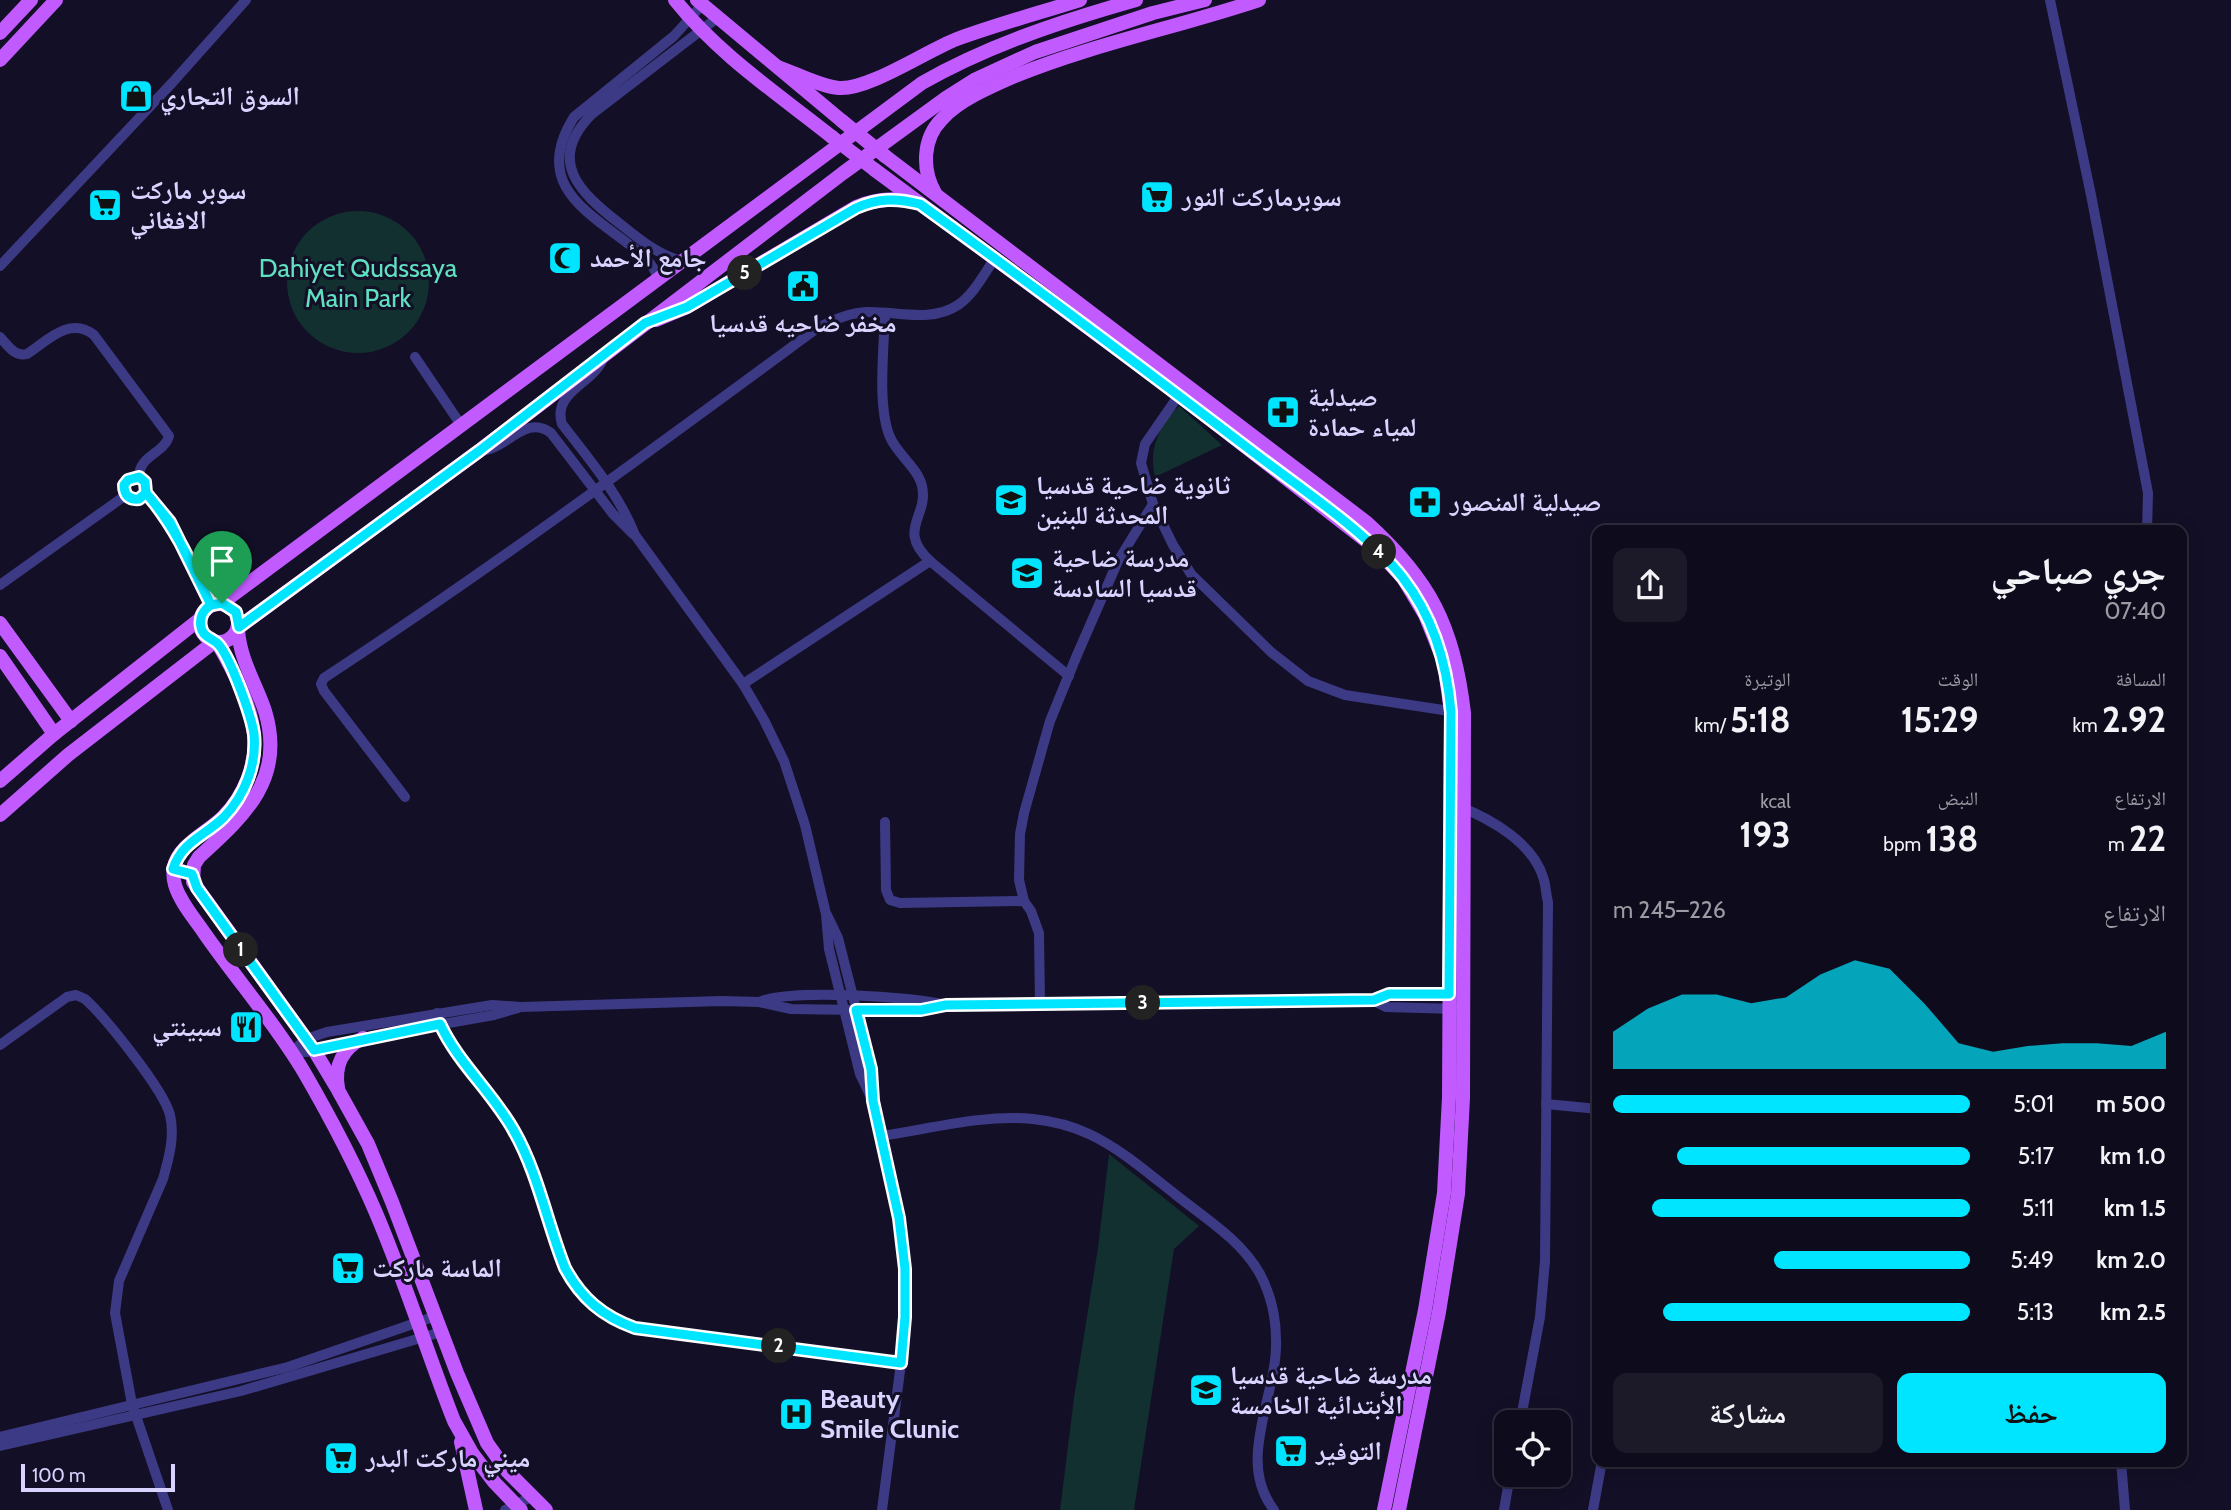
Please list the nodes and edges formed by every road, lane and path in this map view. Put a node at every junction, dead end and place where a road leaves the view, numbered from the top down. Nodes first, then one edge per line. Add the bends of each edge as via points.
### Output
1 (31, 0) edge
2 (56, 0) edge
3 (246, 0) edge
4 (675, 0) edge
5 (1080, 0) edge
6 (1136, 0) edge
7 (1205, 0) edge
8 (1259, 0) edge
9 (2050, 0) edge
10 (700, 3) edge
11 (717, 18) junction
12 (690, 19) junction
13 (702, 32) junction
14 (0, 33) edge
15 (0, 60) edge
16 (778, 67) junction
17 (626, 81) junction
18 (936, 194) junction
19 (920, 204) junction
20 (995, 258) junction
21 (684, 262) junction
22 (0, 266) edge
23 (659, 279) junction
24 (885, 313) junction
25 (645, 323) junction
26 (0, 337) edge
27 (604, 354) junction
28 (415, 358) dead end
29 (1182, 389) junction
30 (562, 424) junction
31 (461, 425) junction
32 (551, 433) junction
33 (479, 451) junction
34 (139, 477) junction
35 (606, 482) junction
36 (594, 491) junction
37 (146, 493) junction
38 (126, 495) junction
39 (1153, 504) junction
40 (2147, 525) edge
41 (635, 535) junction
42 (930, 561) junction
43 (0, 585) edge
44 (217, 604) junction
45 (200, 619) junction
46 (0, 623) edge
47 (238, 629) junction
48 (216, 642) junction
49 (0, 656) edge
50 (243, 659) junction
51 (229, 666) junction
52 (1069, 676) junction
53 (743, 684) junction
54 (1457, 712) junction
55 (71, 720) junction
56 (54, 734) junction
57 (0, 781) edge
58 (405, 797) dead end
59 (1457, 806) junction
60 (0, 815) edge
61 (886, 822) dead end
62 (173, 869) junction
63 (192, 874) junction
64 (1024, 901) junction
65 (847, 997) junction
66 (759, 1002) junction
67 (1456, 1002) junction
68 (1040, 1004) junction
69 (946, 1005) junction
70 (850, 1010) junction
71 (439, 1018) junction
72 (363, 1038) junction
73 (0, 1045) edge
74 (310, 1045) junction
75 (292, 1052) junction
76 (338, 1090) junction
77 (1546, 1104) junction
78 (1592, 1108) edge
79 (881, 1136) junction
80 (436, 1316) junction
81 (416, 1323) junction
82 (441, 1332) junction
83 (422, 1337) junction
84 (370, 1346) junction
85 (901, 1363) junction
86 (240, 1386) junction
87 (188, 1391) junction
88 (191, 1403) junction
89 (132, 1404) junction
90 (1522, 1410) edge
91 (137, 1415) junction
92 (454, 1421) junction
93 (0, 1437) edge
94 (0, 1446) edge
95 (1601, 1467) edge
96 (2122, 1467) edge
97 (1508, 1487) edge
98 (526, 1506) edge
99 (1272, 1507) edge
100 (168, 1510) edge
101 (476, 1510) edge
102 (882, 1510) edge
103 (1258, 1510) edge
104 (1384, 1510) edge
105 (1399, 1510) edge
106 (1504, 1510) edge
107 (1593, 1510) edge
108 (2125, 1510) edge

1 - 14 main road
2 - 15 main road
3 - 22 street
4 - 12 main road
5 - 16 main road via 954,40 849,88 831,87
6 - 21 main road via 1001,45 922,83
7 - 25 main road via 1035,52 976,79
8 - 18 main road via 1084,51 981,91 942,118 928,143 926,170
9 - 40 street via 2148,493
10 - 11 main road
10 - 12 street
11 - 13 street
11 - 16 main road
12 - 13 main road
12 - 17 street
13 - 17 street
13 - 19 main road, bridge
16 - 18 main road, bridge
17 - 21 street via 574,137 570,151 575,180 589,199 650,248
17 - 23 street via 574,117 564,133 559,168 571,197 649,260
18 - 29 main road
19 - 20 main road
19 - 25 main road via 894,199 868,202 687,307
20 - 24 street via 971,293 947,311 932,315
20 - 29 main road
21 - 23 main road
23 - 31 main road
24 - 35 street via 849,314 816,329
24 - 42 street via 884,419 891,440 922,486 914,538
25 - 27 main road
26 - 34 street via 21,355 67,328 82,327 94,335 169,436 142,463
27 - 30 street via 595,372 562,403
27 - 33 main road
28 - 31 street
29 - 39 street via 1142,452
29 - 54 main road via 1399,553 1426,588 1448,633 1458,672
30 - 32 street via 552,426
30 - 35 street
31 - 44 main road
32 - 33 street via 528,427 499,446
32 - 36 street
33 - 47 main road
34 - 37 street
34 - 38 street via 125,482
35 - 36 street
35 - 41 street
36 - 41 street
36 - 58 street via 322,681 324,691
37 - 38 street via 139,499
37 - 44 street via 170,522
38 - 43 street
39 - 52 street via 1118,561
39 - 54 street via 1191,574 1296,673 1345,695
41 - 53 street
42 - 52 street
42 - 53 street
44 - 45 main road via 206,608
44 - 47 main road via 236,612
45 - 48 main road via 203,633
45 - 55 main road
46 - 55 main road
47 - 48 main road via 225,641
47 - 50 main road
48 - 51 main road
48 - 60 main road via 68,755
49 - 56 main road
50 - 51 main road
50 - 63 main road via 265,711 269,761 250,807 199,857
51 - 62 main road via 250,715 253,759 237,800 182,849
52 - 64 street via 1050,721 1024,813 1018,855
53 - 65 street via 795,791 826,914 838,938
54 - 59 main road
55 - 56 main road
56 - 57 main road
59 - 67 main road
59 - 77 street via 1500,827 1517,841 1544,878 1548,902
61 - 64 street via 890,900
62 - 63 main road
62 - 75 main road via 184,904
63 - 74 main road via 197,888
64 - 68 street via 1039,933
65 - 66 street via 783,996
65 - 69 street
65 - 70 street
66 - 70 street via 783,1008
66 - 71 street via 492,1005
67 - 68 street via 1389,994 1374,1000
67 - 104 main road via 1444,1193
67 - 105 main road via 1461,1146 1455,1218
68 - 69 street
69 - 70 street via 921,1010
70 - 79 street via 871,1069
71 - 72 street
71 - 74 street via 327,1032
71 - 85 street via 449,1040 514,1131 565,1268 579,1291 600,1311 653,1332
72 - 74 street
72 - 76 main road via 342,1055
73 - 89 street via 61,1000 76,995 85,999 154,1083 167,1107 172,1129 168,1161 116,1297
74 - 75 street
74 - 76 main road
75 - 81 main road via 370,1200
76 - 80 main road via 368,1144
77 - 78 street
77 - 90 street via 1544,1289
79 - 85 street via 905,1269
79 - 99 street via 1005,1118 1062,1124 1115,1148 1229,1237 1259,1273 1275,1319 1276,1344 1258,1447 1260,1476
80 - 81 street
80 - 82 main road
81 - 83 main road
81 - 84 street
82 - 83 street
82 - 98 main road via 487,1443
83 - 84 street
83 - 92 main road
84 - 86 street
85 - 102 street
86 - 87 street
86 - 88 street
87 - 88 street
87 - 89 street
88 - 91 street
89 - 91 street
89 - 93 street
91 - 94 street
91 - 100 street
92 - 98 main road via 494,1482
92 - 101 main road
95 - 107 street
96 - 108 street
97 - 106 street
99 - 103 street

